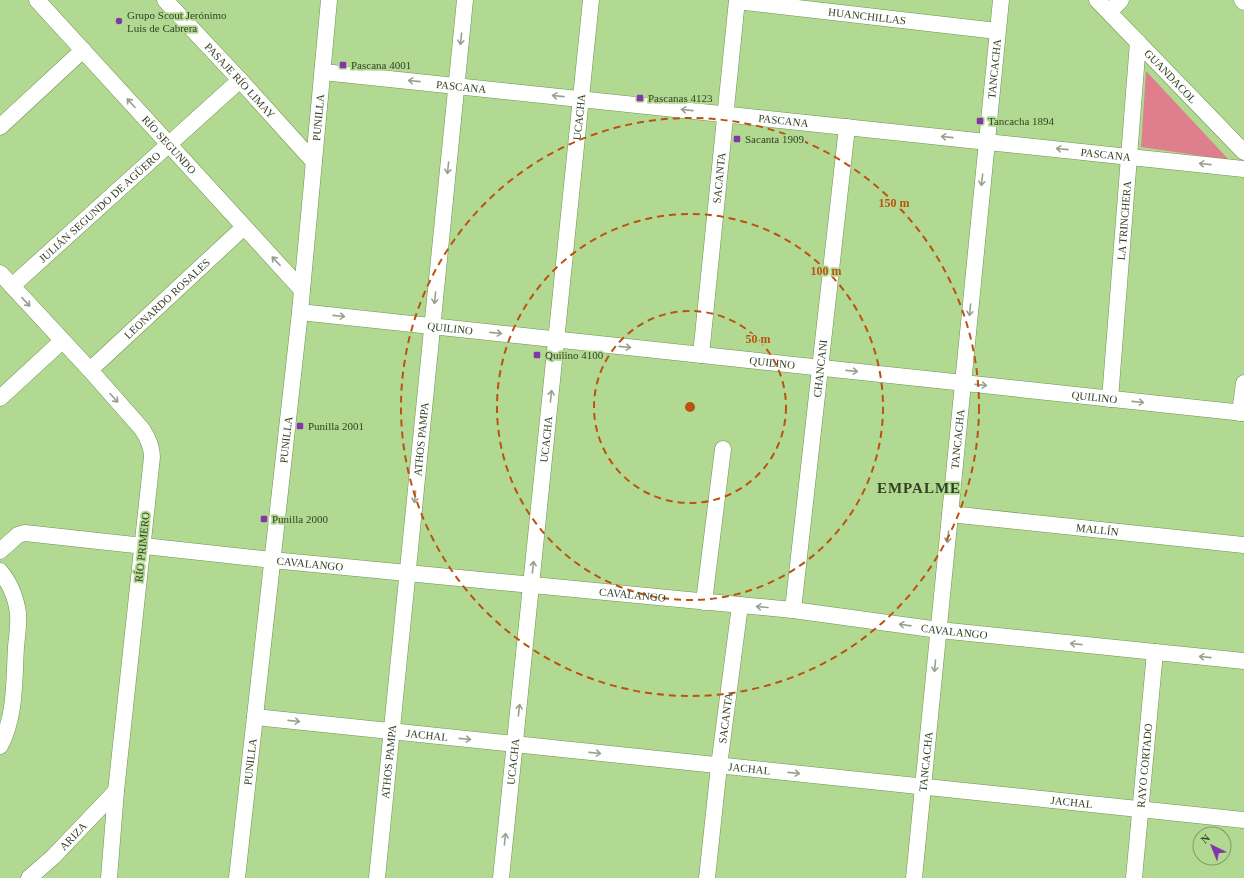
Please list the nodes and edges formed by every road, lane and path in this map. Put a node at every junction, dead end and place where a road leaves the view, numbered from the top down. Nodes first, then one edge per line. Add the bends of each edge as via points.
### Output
1 (37, 0) edge
2 (165, 0) edge
3 (329, 0) edge
4 (465, 0) edge
5 (591, 0) edge
6 (737, 0) edge
7 (1001, 0) edge
8 (1097, 0) edge
9 (1121, 0) edge
10 (1109, 12) junction
11 (997, 31) junction
12 (1138, 42) junction
13 (83, 50) junction
14 (323, 72) junction
15 (240, 80) junction
16 (456, 86) junction
17 (581, 99) junction
18 (726, 114) junction
19 (0, 127) edge
20 (847, 127) junction
21 (986, 142) junction
22 (168, 144) junction
23 (1244, 152) edge
24 (1129, 156) junction
25 (314, 162) junction
26 (1244, 168) edge
27 (244, 227) junction
28 (0, 273) edge
29 (12, 286) junction
30 (302, 290) junction
31 (300, 312) junction
32 (432, 326) junction
33 (556, 340) junction
34 (62, 341) junction
35 (701, 355) junction
36 (820, 368) junction
37 (90, 370) junction
38 (963, 383) junction
39 (1244, 383) edge
40 (0, 398) edge
41 (1110, 399) junction
42 (1242, 413) edge
43 (723, 449) dead end
44 (950, 514) junction
45 (1244, 545) edge
46 (142, 546) junction
47 (0, 551) edge
48 (272, 560) junction
49 (0, 571) edge
50 (407, 573) junction
51 (531, 585) junction
52 (704, 602) junction
53 (740, 605) junction
54 (793, 610) junction
55 (939, 630) junction
56 (1155, 652) junction
57 (1244, 661) edge
58 (256, 717) junction
59 (392, 731) junction
60 (3, 739) edge
61 (515, 744) junction
62 (719, 766) junction
63 (924, 787) junction
64 (116, 791) junction
65 (1141, 809) junction
66 (1244, 820) edge
67 (29, 878) edge
68 (109, 878) edge
69 (237, 878) edge
70 (377, 878) edge
71 (501, 878) edge
72 (707, 878) edge
73 (914, 878) edge
74 (1134, 878) edge

1 - 13 street, RÍO SEGUNDO
2 - 15 street, PASAJE RÍO LIMAY
3 - 14 street, PUNILLA
4 -> 16 street, ATHOS PAMPA
5 - 17 street, UCACHA
6 - 11 street, HUANCHILLAS
6 - 18 street, SACANTA
7 - 11 street, TANCACHA
8 - 10 street, GUANDACOL
9 - 10 street
10 - 12 street, GUANDACOL
11 - 21 street, TANCACHA
12 - 23 street, GUANDACOL
12 - 24 street, LA TRINCHERA
13 - 19 street
22 -> 13 street, RÍO SEGUNDO
16 -> 14 street, PASCANA
14 - 25 street, PUNILLA
15 - 22 street, JULIÁN SEGUNDO DE AGÜERO
15 - 25 street, PASAJE RÍO LIMAY
17 -> 16 street, PASCANA
16 -> 32 street, ATHOS PAMPA
18 -> 17 street, PASCANA
17 - 33 street, UCACHA
18 - 20 street, PASCANA
18 - 35 street, SACANTA
21 -> 20 street, PASCANA
20 - 36 street, CHANCANI
24 -> 21 street, PASCANA
21 -> 38 street, TANCACHA
22 - 27 street, RÍO SEGUNDO
22 - 29 street, JULIÁN SEGUNDO DE AGÜERO
26 -> 24 street, PASCANA
24 - 41 street, LA TRINCHERA
25 - 30 street, PUNILLA
30 -> 27 street, RÍO SEGUNDO
27 - 37 street, LEONARDO ROSALES
28 - 29 street, RÍO PRIMERO
29 -> 34 street, RÍO PRIMERO
30 - 31 street, PUNILLA
31 -> 32 street, QUILINO
31 - 48 street, PUNILLA
32 -> 33 street, QUILINO
32 -> 50 street, ATHOS PAMPA
33 -> 35 street, QUILINO
51 -> 33 street, UCACHA
34 - 37 street, RÍO PRIMERO
34 - 40 street
35 - 36 street, QUILINO
36 -> 38 street, QUILINO
36 - 54 street, CHANCANI
37 -> 46 street, RÍO PRIMERO via 142,429 152,448
38 -> 41 street, QUILINO
38 - 44 street, TANCACHA
39 - 42 street
41 -> 42 street, QUILINO
43 - 52 street
44 - 45 street, MALLÍN
44 -> 55 street, TANCACHA
46 - 47 street, CAVALANGO via 21,533
46 - 48 street, CAVALANGO
46 - 64 street, RÍO PRIMERO
48 - 50 street, CAVALANGO
48 - 58 street, PUNILLA
49 - 60 street via 12,590 18,614 12,704
50 - 51 street, CAVALANGO
50 - 59 street, ATHOS PAMPA
51 - 52 street, CAVALANGO
61 -> 51 street, UCACHA
52 - 53 street, CAVALANGO
54 -> 53 street, CAVALANGO
53 - 62 street, SACANTA
55 -> 54 street, CAVALANGO
56 -> 55 street, CAVALANGO
55 -> 63 street, TANCACHA
57 -> 56 street, CAVALANGO
56 - 65 street, RAYO CORTADO
58 -> 59 street, JACHAL
58 - 69 street, PUNILLA
59 -> 61 street, JACHAL
59 - 70 street, ATHOS PAMPA
61 -> 62 street, JACHAL
71 -> 61 street, UCACHA
62 -> 63 street, JACHAL
62 - 72 street, SACANTA
63 - 65 street, JACHAL
63 - 73 street, TANCACHA
64 - 67 street, ARIZA via 53,857
64 - 68 street, RÍO PRIMERO
65 - 66 street, JACHAL
65 - 74 street, RAYO CORTADO

